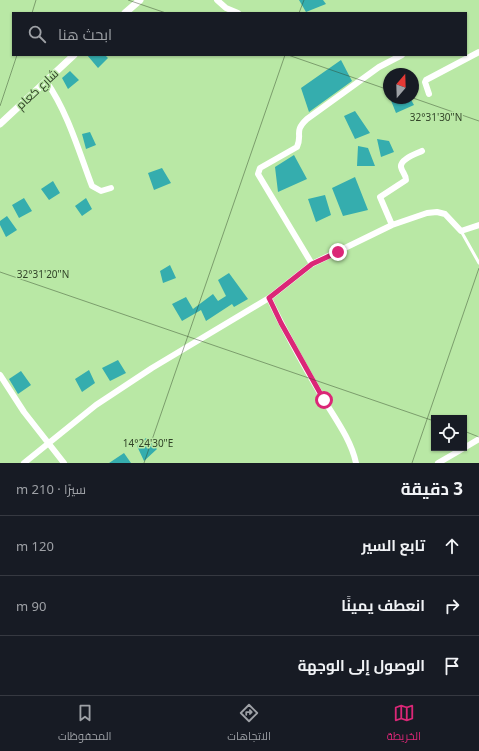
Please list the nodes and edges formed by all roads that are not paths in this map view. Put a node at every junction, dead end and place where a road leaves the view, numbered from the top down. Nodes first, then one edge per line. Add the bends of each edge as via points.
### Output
1 (217, 0) edge
2 (135, 2) edge
3 (126, 12) edge
4 (236, 12) edge
5 (479, 52) edge
6 (73, 56) edge
7 (400, 56) edge
8 (46, 81) junction
9 (429, 94) dead end
10 (0, 124) edge
11 (422, 151) dead end
12 (111, 188) dead end
13 (392, 225) junction
14 (479, 225) edge
15 (460, 231) junction
16 (479, 263) edge
17 (312, 264) junction
18 (269, 298) junction
19 (0, 375) edge
20 (479, 439) edge
21 (49, 444) junction
22 (467, 446) edge
23 (459, 451) edge
24 (24, 463) edge
25 (64, 463) edge
26 (356, 463) edge
27 (438, 463) edge

1 - 4 street
2 - 3 street
5 - 9 street via 426,80
6 - 8 street, شارع كعام
7 - 17 street via 379,67 307,119 300,126 300,142 297,147 260,168 258,174
8 - 10 street, شارع كعام
8 - 12 street via 68,120 92,186 101,191
11 - 13 street via 402,164 406,180 380,197
13 - 15 street via 437,212 447,216
13 - 17 street
14 - 15 street
15 - 16 lane
17 - 18 street
18 - 21 street via 122,387
18 - 26 street via 307,371 342,429
19 - 21 street
20 - 22 street
21 - 24 street
21 - 25 street
23 - 27 street

